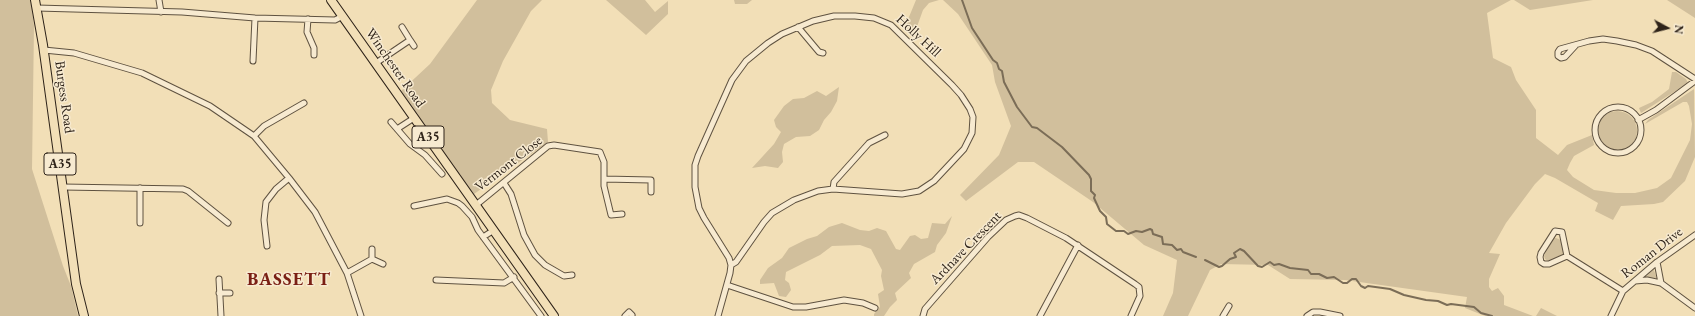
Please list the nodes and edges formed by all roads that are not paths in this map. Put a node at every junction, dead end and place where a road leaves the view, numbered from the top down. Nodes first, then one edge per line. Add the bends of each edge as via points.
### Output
1 (159, 0) edge
2 (330, 0) edge
3 (36, 4) edge
4 (161, 12) junction
5 (343, 16) junction
6 (255, 18) junction
7 (308, 19) junction
8 (402, 27) dead end
9 (798, 27) junction
10 (410, 40) junction
11 (1576, 45) dead end
12 (414, 46) dead end
13 (314, 48) junction
14 (320, 48) dead end
15 (44, 50) junction
16 (823, 53) dead end
17 (314, 56) dead end
18 (253, 62) dead end
19 (376, 62) junction
20 (1695, 80) edge
21 (304, 103) dead end
22 (414, 118) junction
23 (1638, 120) junction
24 (391, 122) dead end
25 (397, 129) junction
26 (885, 135) dead end
27 (254, 136) junction
28 (442, 174) dead end
29 (289, 178) junction
30 (604, 179) junction
31 (504, 183) junction
32 (63, 187) junction
33 (140, 188) junction
34 (833, 189) junction
35 (650, 192) dead end
36 (476, 204) junction
37 (414, 206) dead end
38 (622, 214) dead end
39 (140, 223) dead end
40 (228, 223) dead end
41 (494, 230) junction
42 (1695, 235) edge
43 (483, 237) junction
44 (1078, 245) junction
45 (267, 246) dead end
46 (372, 250) dead end
47 (1567, 256) junction
48 (372, 259) junction
49 (1657, 262) junction
50 (383, 264) dead end
51 (731, 266) junction
52 (347, 273) junction
53 (572, 275) dead end
54 (514, 277) junction
55 (219, 279) dead end
56 (436, 280) dead end
57 (1635, 281) junction
58 (1661, 283) junction
59 (727, 285) junction
60 (1624, 291) junction
61 (219, 293) junction
62 (230, 293) dead end
63 (1229, 306) dead end
64 (875, 308) dead end
65 (1695, 308) edge
66 (82, 314) edge
67 (221, 316) edge
68 (361, 316) edge
69 (541, 316) edge
70 (554, 316) edge
71 (718, 316) edge
72 (923, 316) edge
73 (1040, 316) edge
74 (1131, 316) edge
75 (1223, 316) edge
76 (1307, 316) edge
77 (1340, 316) edge
78 (1611, 316) edge

1 - 4 street
2 - 5 main road, Winchester Road / A35
3 - 4 street via 44,7
3 - 15 main road, Burgess Road / A35
4 - 6 street
5 - 7 street via 335,20
5 - 19 main road, Winchester Road / A35
6 - 7 street
6 - 18 street via 250,55
7 - 13 street via 308,32
8 - 10 street
9 - 16 street via 819,52
9 - 34 street, Holly Hill via 834,16 855,16 884,21 908,41 962,95 973,117 972,133 964,149 934,181 919,191 902,194
9 - 51 street, Holly Hill via 768,43 738,70 726,90 698,156 695,187 699,208 729,258
10 - 12 street
10 - 19 street
11 - 20 street via 1603,39 1636,45 1652,52
13 - 14 street
13 - 17 street
15 - 27 street via 74,53 142,73 204,102
15 - 32 main road, Burgess Road / A35
19 - 22 main road, Winchester Road / A35
20 - 23 street via 1656,110
21 - 27 street via 264,126
22 - 25 street
22 - 36 main road, Winchester Road / A35
23 - 23 street via 1639,138 1626,152 1608,151 1598,142 1595,135 1597,121 1607,110 1627,110
24 - 25 street
25 - 28 street via 410,144 425,155 436,171
26 - 34 street via 869,143 834,182
27 - 29 street
29 - 45 street via 266,202 264,220
29 - 52 street via 315,212
30 - 31 street, Vermont Close via 604,162 600,152 554,145 548,146
30 - 35 street via 651,180
30 - 38 street, Vermont Close via 611,215
31 - 36 street, Vermont Close
31 - 53 street via 511,194 524,235 535,255 545,265 564,276
32 - 33 street
32 - 66 main road, Burgess Road / A35
33 - 39 street
33 - 40 street via 188,191
34 - 51 street, Holly Hill via 818,191 794,200 772,213
36 - 41 main road, Winchester Road / A35
37 - 43 street via 447,199 458,203 472,217
41 - 43 street
41 - 70 main road, Winchester Road / A35
42 - 49 street, Roman Drive
43 - 54 street
44 - 72 street, Ardnave Crescent via 1027,218 1019,215 1011,217 983,243 925,309
44 - 73 street
44 - 74 street, Ardnave Crescent via 1139,287 1139,300
46 - 48 street
47 - 47 street via 1562,232 1555,231 1540,257 1541,262 1549,264
47 - 60 street
48 - 50 street
48 - 52 street
49 - 57 street, Roman Drive
49 - 58 street
51 - 59 street, Holly Hill
52 - 68 street
54 - 56 street via 504,282
54 - 69 street
55 - 61 street
57 - 58 street
57 - 60 street, Roman Drive
58 - 65 street
59 - 64 street via 793,307 844,300
59 - 71 street, Holly Hill
60 - 78 street
61 - 62 street
61 - 67 street
63 - 75 street
76 - 77 street via 1313,312

